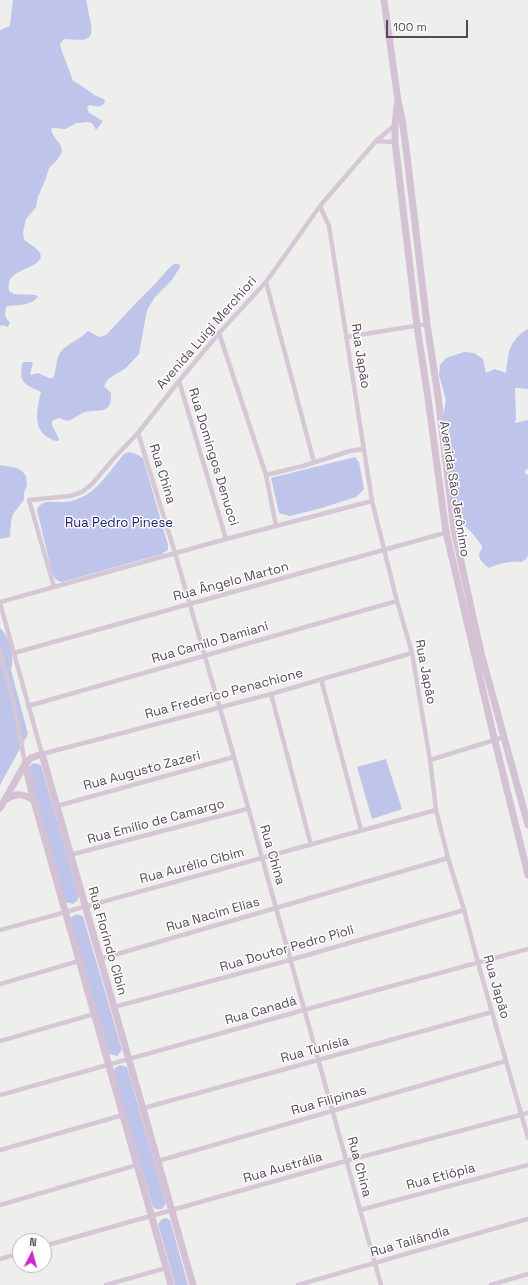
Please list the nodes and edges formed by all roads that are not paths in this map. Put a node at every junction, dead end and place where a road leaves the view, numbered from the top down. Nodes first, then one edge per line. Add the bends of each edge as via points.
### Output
1 (384, 0) edge
2 (398, 101) junction
3 (395, 125) junction
4 (376, 141) junction
5 (395, 142) junction
6 (407, 156) junction
7 (320, 206) junction
8 (266, 282) junction
9 (427, 324) junction
10 (417, 326) junction
11 (219, 333) junction
12 (346, 337) junction
13 (178, 381) junction
14 (440, 409) junction
15 (430, 411) junction
16 (138, 433) junction
17 (363, 449) junction
18 (314, 462) junction
19 (266, 474) junction
20 (372, 501) junction
21 (276, 526) junction
22 (454, 530) junction
23 (446, 532) junction
24 (226, 538) junction
25 (385, 551) junction
26 (175, 553) junction
27 (54, 587) junction
28 (397, 601) junction
29 (0, 603) edge
30 (190, 605) junction
31 (0, 651) edge
32 (14, 653) junction
33 (412, 653) junction
34 (205, 656) junction
35 (321, 679) junction
36 (271, 694) junction
37 (28, 706) junction
38 (219, 708) junction
39 (504, 737) junction
40 (495, 739) junction
41 (42, 754) junction
42 (234, 757) junction
43 (430, 760) junction
44 (24, 764) junction
45 (5, 800) junction
46 (34, 801) junction
47 (56, 806) junction
48 (0, 808) edge
49 (247, 809) junction
50 (436, 810) junction
51 (528, 825) edge
52 (361, 830) junction
53 (311, 845) junction
54 (70, 855) junction
55 (448, 858) junction
56 (262, 859) junction
57 (528, 875) edge
58 (84, 907) junction
59 (276, 908) junction
60 (464, 910) junction
61 (65, 912) junction
62 (0, 930) edge
63 (528, 949) edge
64 (100, 959) junction
65 (290, 960) junction
66 (79, 961) junction
67 (478, 963) junction
68 (0, 984) edge
69 (114, 1007) junction
70 (304, 1010) junction
71 (492, 1012) junction
72 (94, 1014) junction
73 (0, 1041) edge
74 (129, 1060) junction
75 (318, 1061) junction
76 (506, 1061) junction
77 (108, 1064) junction
78 (0, 1095) edge
79 (144, 1108) junction
80 (332, 1112) junction
81 (528, 1113) edge
82 (123, 1115) junction
83 (522, 1115) junction
84 (528, 1138) edge
85 (0, 1150) edge
86 (158, 1161) junction
87 (346, 1161) junction
88 (137, 1165) junction
89 (528, 1165) edge
90 (0, 1205) edge
91 (172, 1210) junction
92 (360, 1210) junction
93 (151, 1215) junction
94 (528, 1219) edge
95 (52, 1244) edge
96 (12, 1255) edge
97 (0, 1259) edge
98 (374, 1263) junction
99 (166, 1268) junction
100 (528, 1274) edge
101 (106, 1285) edge
102 (171, 1285) edge
103 (193, 1285) edge
104 (298, 1285) edge
105 (381, 1285) edge
106 (491, 1285) edge

1 - 2 street, Avenida São Jerônimo
2 - 3 street, Avenida São Jerônimo
2 - 6 street, Avenida São Jerônimo
3 - 4 street, Avenida Luigi Merchiori
3 - 5 street, Avenida São Jerônimo
3 - 6 street
4 - 5 street
4 - 7 street, Avenida Luigi Merchiori
5 - 10 street, Avenida São Jerônimo
6 - 9 street, Avenida São Jerônimo
7 - 8 street, Avenida Luigi Merchiori
7 - 12 street, Rua Japão via 329,226
8 - 11 street, Avenida Luigi Merchiori
8 - 18 street
9 - 10 street
9 - 14 street, Avenida São Jerônimo
10 - 12 street
10 - 15 street, Avenida São Jerônimo
11 - 13 street, Avenida Luigi Merchiori
11 - 19 street
12 - 17 street, Rua Japão
13 - 16 street, Avenida Luigi Merchiori
13 - 24 street, Rua Domingos Denucci
14 - 15 street
14 - 22 street, Avenida São Jerônimo
15 - 23 street, Avenida São Jerônimo
16 - 26 street, Rua China
16 - 27 street, Avenida Luigi Merchiori via 82,492 70,496 29,500
17 - 18 street
17 - 20 street, Rua Japão
18 - 19 street
19 - 21 street
20 - 21 street
20 - 25 street, Rua Japão
21 - 24 street
22 - 23 street, Rua Ângelo Marton
22 - 39 street, Avenida São Jerônimo via 481,653
23 - 25 street, Rua Ângelo Marton
23 - 40 street, Avenida São Jerônimo
24 - 26 street
25 - 28 street, Rua Japão
25 - 30 street, Rua Ângelo Marton
26 - 27 street
26 - 30 street, Rua China
27 - 29 street
28 - 33 street, Rua Japão
28 - 34 street, Rua Camilo Damiani
29 - 32 street, Rua Florindo Cibin
30 - 32 street, Rua Ângelo Marton
30 - 34 street, Rua China
31 - 44 street via 15,709
32 - 37 street, Rua Florindo Cibin
33 - 35 street, Rua Frederico Penachione
33 - 43 street, Rua Japão
34 - 37 street, Rua Camilo Damiani
34 - 38 street, Rua China
35 - 36 street, Rua Frederico Penachione
35 - 52 street
36 - 38 street, Rua Frederico Penachione
36 - 53 street
37 - 41 street, Rua Florindo Cibin
38 - 41 street, Rua Frederico Penachione
38 - 42 street, Rua China
39 - 40 street
39 - 51 street, Avenida São Jerônimo
40 - 43 street
40 - 57 street, Avenida São Jerônimo
41 - 44 street
41 - 47 street, Rua Florindo Cibin
42 - 47 street, Rua Augusto Zazeri
42 - 49 street, Rua China
43 - 50 street, Rua Japão
44 - 45 street
44 - 46 street
45 - 46 street via 12,795 20,794
45 - 48 street
46 - 61 street
47 - 54 street, Rua Florindo Cibin
49 - 54 street, Rua Emílio de Camargo
49 - 56 street, Rua China
50 - 52 street, Rua Aurélio Cibim
50 - 55 street, Rua Japão
52 - 53 street, Rua Aurélio Cibim
53 - 56 street, Rua Aurélio Cibim
54 - 58 street, Rua Florindo Cibin
55 - 59 street, Rua Nacim Elias
55 - 60 street, Rua Japão
56 - 58 street, Rua Aurélio Cibim
56 - 59 street, Rua China
58 - 61 street, Rua Aurélio Cibim
58 - 64 street, Rua Florindo Cibin
59 - 64 street, Rua Nacim Elias
59 - 65 street, Rua China
60 - 65 street, Rua Doutor Pedro Pioli
60 - 67 street, Rua Japão
61 - 62 street, Rua Aurélio Cibim
61 - 66 street
63 - 67 street, Rua Canadá
64 - 69 street, Rua Florindo Cibin
65 - 69 street, Rua Doutor Pedro Pioli
65 - 70 street, Rua China
66 - 68 street
66 - 72 street
67 - 70 street, Rua Canadá
67 - 71 street, Rua Japão
69 - 74 street, Rua Florindo Cibin
70 - 74 street, Rua Canadá
70 - 75 street, Rua China
71 - 75 street, Rua Tunísia
71 - 76 street, Rua Japão
72 - 73 street
72 - 77 street
74 - 77 street, Rua Canadá
74 - 79 street, Rua Florindo Cibin
75 - 79 street, Rua Tunísia
75 - 80 street, Rua China
76 - 80 street, Rua Filipinas
76 - 83 street, Rua Japão
77 - 78 street, Rua Canadá
77 - 82 street
79 - 86 street, Rua Florindo Cibin
80 - 86 street, Rua Filipinas
80 - 87 street, Rua China
81 - 83 street, Rua Austrália
82 - 85 street
82 - 88 street
83 - 84 street, Rua Japão
83 - 87 street, Rua Austrália
86 - 91 street, Rua Florindo Cibin
87 - 91 street, Rua Austrália
87 - 92 street, Rua China
88 - 90 street
88 - 93 street
89 - 92 street, Rua Etiópia
91 - 93 street, Rua Austrália
91 - 103 street, Rua Florindo Cibin
92 - 98 street, Rua China
93 - 95 street, Rua Austrália
93 - 99 street
94 - 98 street, Rua Tailândia
96 - 97 street
98 - 104 street, Rua Tailândia
98 - 105 street, Rua China
99 - 101 street
99 - 102 street
100 - 106 street

